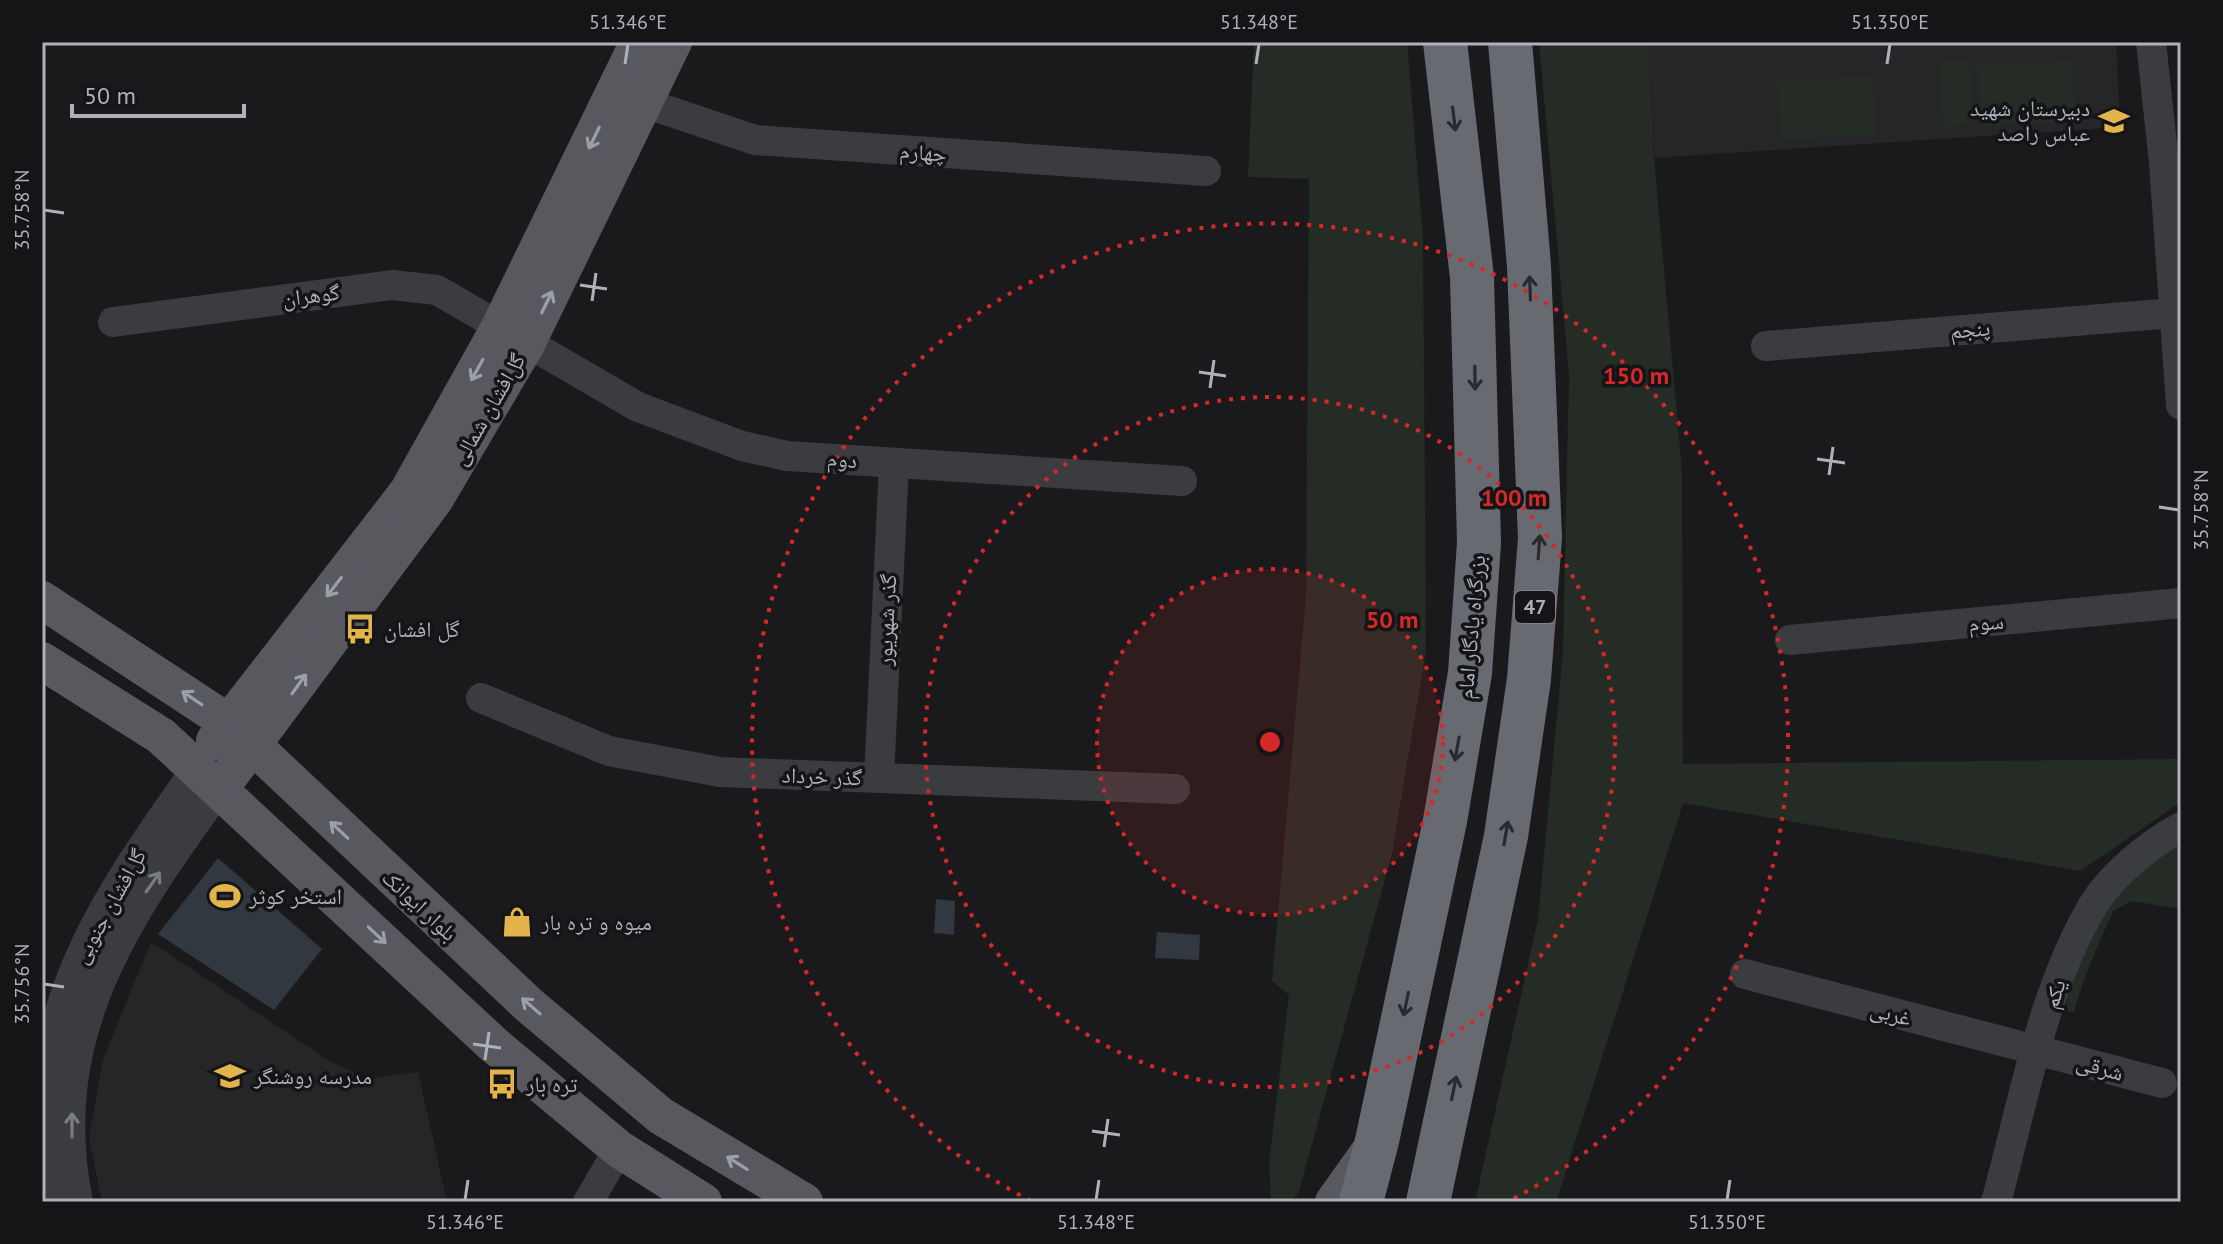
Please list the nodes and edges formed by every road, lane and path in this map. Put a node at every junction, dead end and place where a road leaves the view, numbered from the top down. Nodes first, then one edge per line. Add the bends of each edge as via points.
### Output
1 (639, 42) edge
2 (673, 42) edge
3 (1445, 42) edge
4 (1510, 42) edge
5 (2151, 42) edge
6 (631, 98) junction
7 (1206, 171) dead end
8 (2175, 313) junction
9 (113, 322) dead end
10 (513, 336) junction
11 (1766, 346) dead end
12 (2181, 405) edge
13 (894, 463) junction
14 (1182, 481) dead end
15 (42, 600) edge
16 (2181, 603) edge
17 (1790, 640) dead end
18 (42, 661) edge
19 (481, 698) dead end
20 (241, 735) junction
21 (209, 777) junction
22 (879, 778) junction
23 (1175, 789) dead end
24 (2181, 827) edge
25 (1745, 974) dead end
26 (61, 1018) edge
27 (2038, 1051) junction
28 (2162, 1083) dead end
29 (1377, 1141) junction
30 (619, 1149) junction
31 (1436, 1189) edge
32 (51, 1202) edge
33 (78, 1202) edge
34 (588, 1202) edge
35 (703, 1202) edge
36 (804, 1202) edge
37 (1334, 1202) edge
38 (1361, 1202) edge
39 (1996, 1202) edge

1 - 6 main road, گل‌افشان شمالی
2 - 6 main road, گل‌افشان شمالی
3 -> 29 highway, بزرگراه یادگار امام via 1472,277 1479,543 1470,673 1445,821
31 -> 4 highway, 47 via 1506,836 1529,679 1540,538 1529,266
5 - 8 street
6 - 7 street, چهارم via 755,140
6 - 10 main road, گل‌افشان شمالی
8 - 11 street, پنجم
8 - 12 street
9 - 10 street, گوهران via 392,285 437,290
10 - 13 street, دوم via 638,407 742,446 787,456
10 - 20 main road, گل‌افشان شمالی via 434,500
13 - 14 street, دوم
13 - 22 street, گذر شهریور
20 -> 15 main road, بلوار ایوانک
16 - 17 street, سوم
18 - 21 main road via 161,736
19 - 22 street, گذر خرداد via 609,751 720,772
20 - 21 main road, گل‌افشان شمالی
36 -> 20 main road, بلوار ایوانک via 661,1116 530,1006
21 - 26 street, گل‌افشان جنوبی via 122,873 83,948
21 -> 30 main road via 494,1045
22 - 23 street, گذر خرداد
24 - 27 street, یکم via 2154,841 2096,900 2059,974
25 - 27 street, غربی
26 - 32 street, گل‌افشان جنوبی via 44,1106
33 -> 26 street, گل‌افشان جنوبی
27 - 28 street, شرقی
27 - 39 street, یکم
29 - 37 main road
29 - 38 highway, بزرگراه یادگار امام
30 - 34 street
30 - 35 main road

